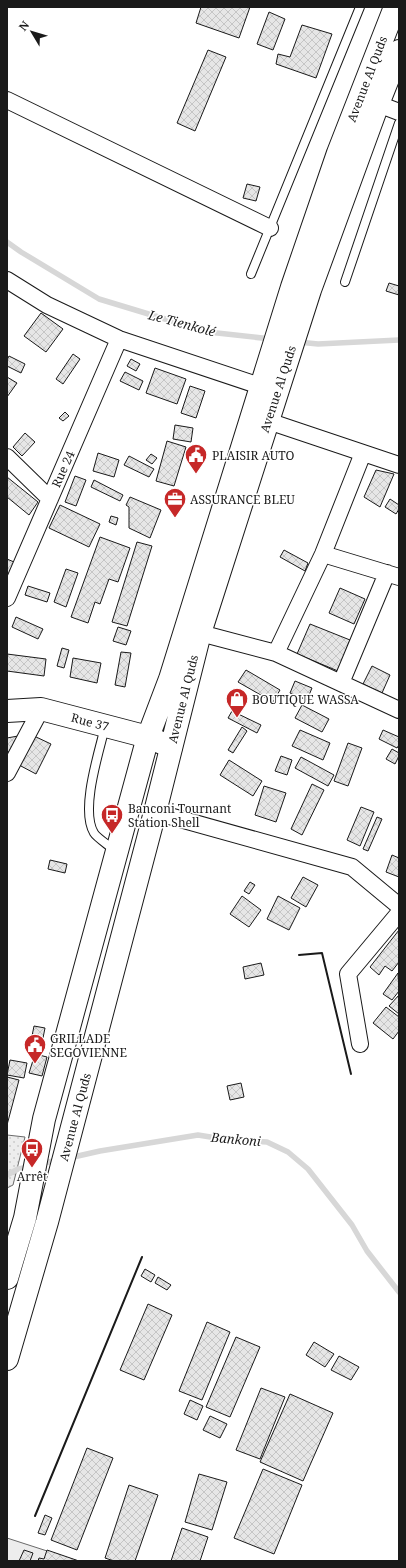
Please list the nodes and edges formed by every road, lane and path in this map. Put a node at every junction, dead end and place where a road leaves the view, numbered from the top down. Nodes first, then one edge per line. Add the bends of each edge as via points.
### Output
1 (360, 7) edge
2 (395, 7) edge
3 (399, 51) edge
4 (7, 100) edge
5 (378, 104) junction
6 (399, 112) edge
7 (399, 123) edge
8 (270, 228) junction
9 (251, 274) dead end
10 (7, 280) edge
11 (345, 282) dead end
12 (301, 288) junction
13 (119, 339) junction
14 (278, 361) junction
15 (260, 386) junction
16 (268, 421) junction
17 (363, 453) junction
18 (7, 457) edge
19 (399, 465) edge
20 (50, 499) junction
21 (323, 554) junction
22 (393, 575) edge
23 (7, 598) edge
24 (200, 633) junction
25 (276, 653) junction
26 (342, 683) junction
27 (40, 709) junction
28 (399, 710) edge
29 (7, 711) edge
30 (106, 726) junction
31 (148, 737) junction
32 (171, 747) junction
33 (7, 773) edge
34 (155, 812) junction
35 (117, 852) junction
36 (399, 906) edge
37 (399, 913) edge
38 (360, 1044) dead end
39 (7, 1278) edge
40 (7, 1359) edge

1 - 8 lane
2 - 12 main road, Avenue Al Quds via 338,153
3 - 5 main road, Avenue Al Quds
4 - 8 street
5 - 6 street
5 - 12 main road, Avenue Al Quds
7 - 11 lane
8 - 9 lane
10 - 13 street via 47,305
12 - 14 main road, Avenue Al Quds
13 - 15 street
13 - 20 street, Rue 24
14 - 15 main road, Avenue Al Quds
14 - 16 main road, Avenue Al Quds
15 - 31 main road, Avenue Al Quds via 170,679
16 - 17 street
16 - 24 main road, Avenue Al Quds
17 - 19 street
17 - 21 street
18 - 20 street
20 - 23 street, Rue 24
21 - 22 street
21 - 25 street
22 - 26 street
24 - 25 street
24 - 32 main road, Avenue Al Quds
25 - 26 street
26 - 28 street
27 - 29 main road, Rue 37
27 - 30 main road, Rue 37
27 - 33 street
30 - 31 main road, Rue 37
30 - 35 lane via 92,781 88,813 94,833
31 - 32 main road, Rue 37
31 - 35 main road, Avenue Al Quds
32 - 34 main road, Avenue Al Quds
34 - 36 street via 352,867
34 - 40 main road, Avenue Al Quds via 47,1222
35 - 39 main road, Avenue Al Quds via 44,1119 25,1218
37 - 38 street via 348,974

